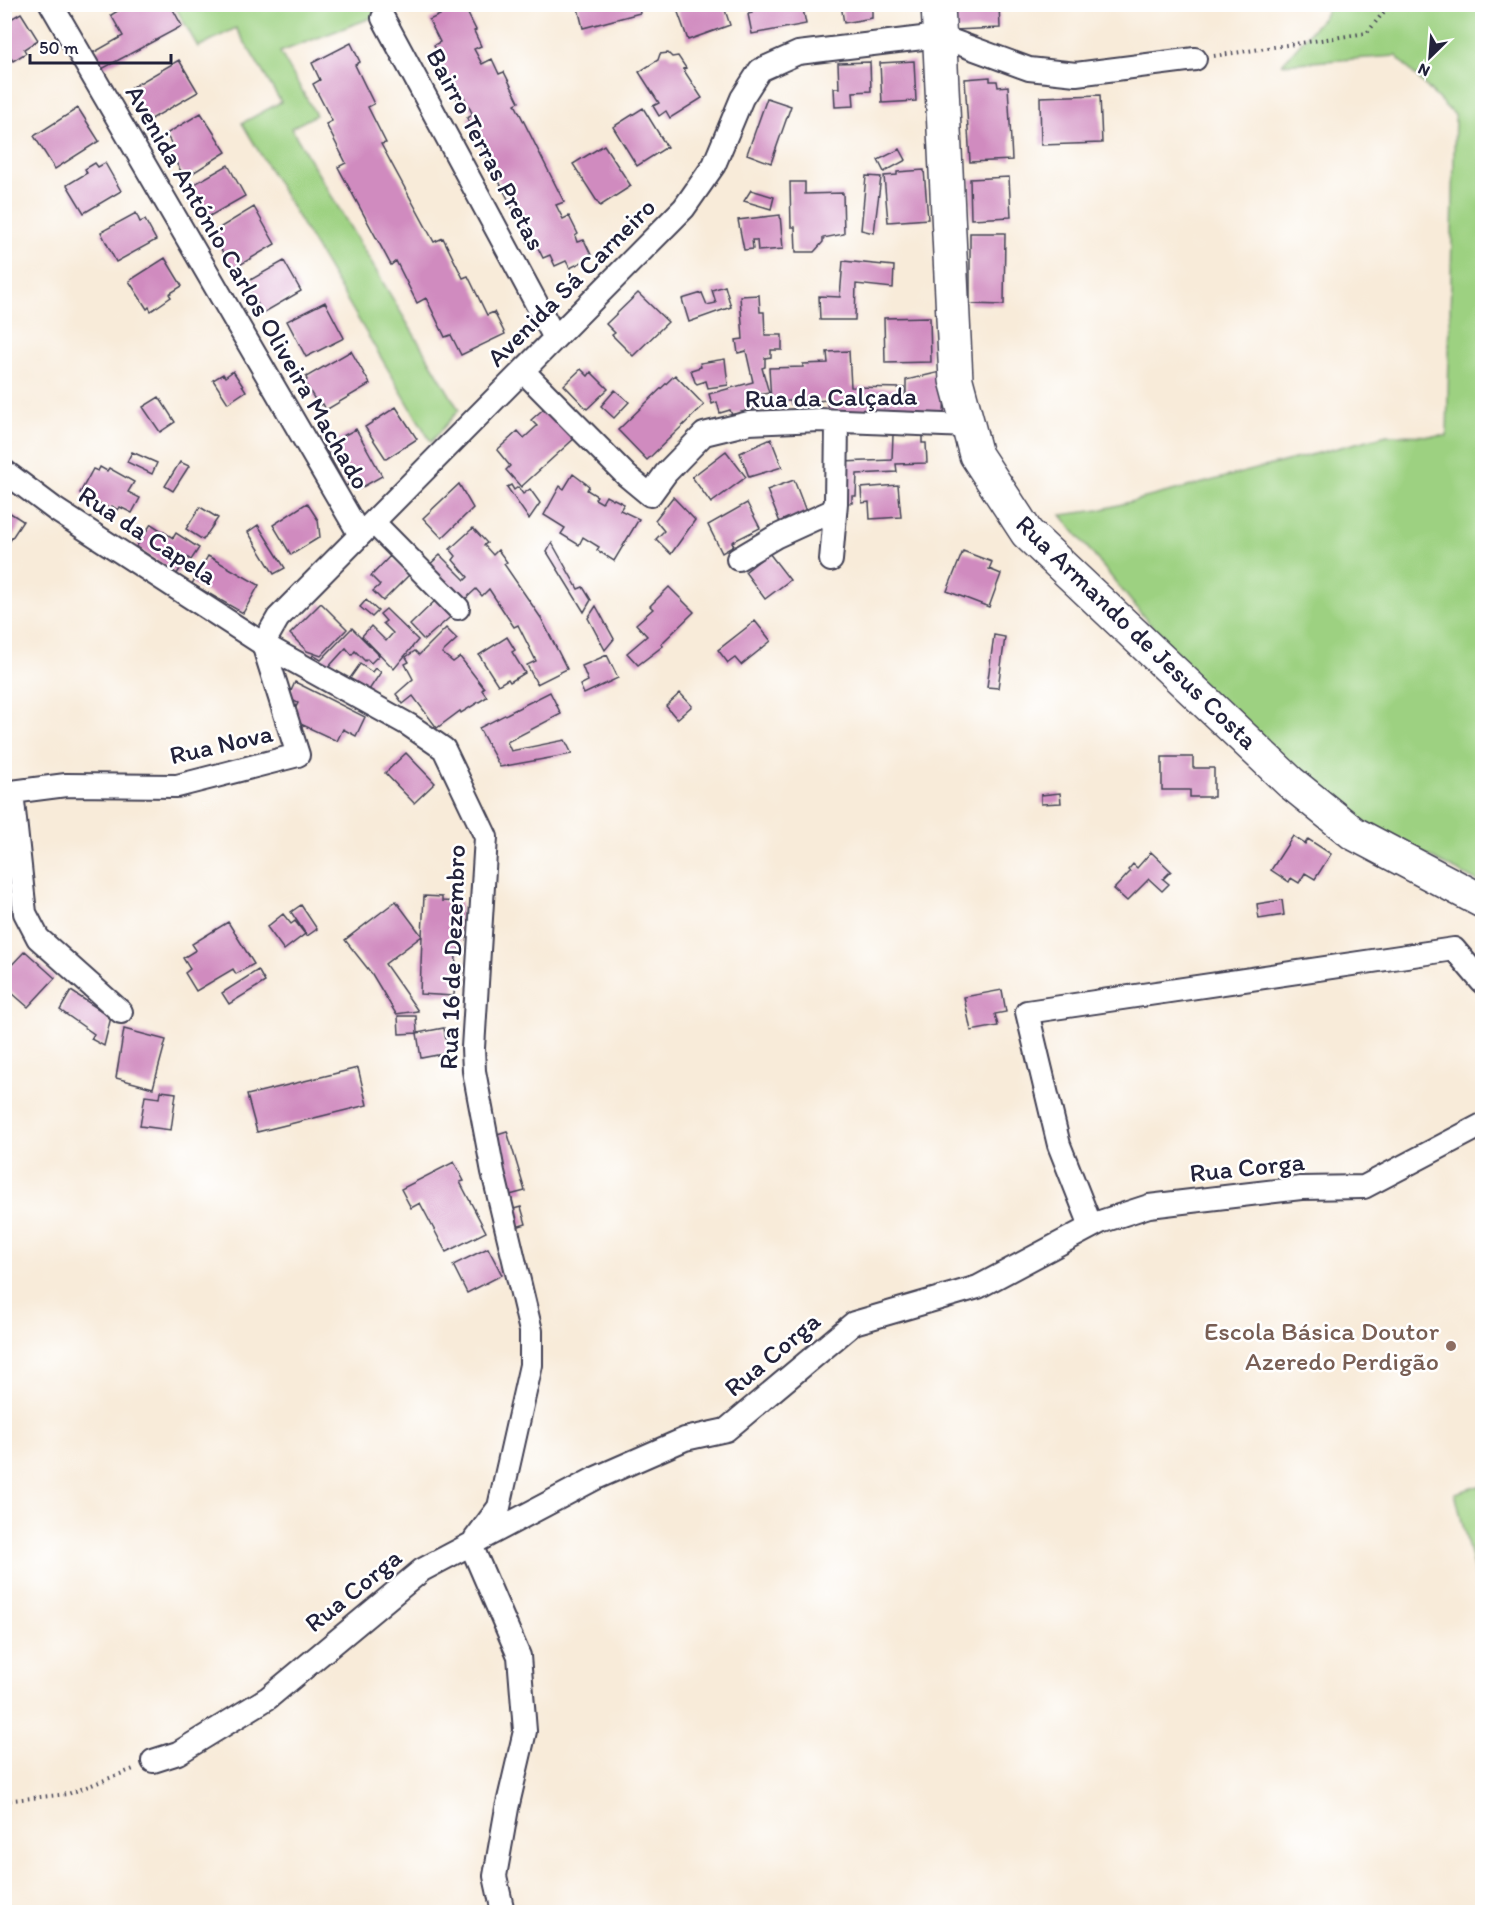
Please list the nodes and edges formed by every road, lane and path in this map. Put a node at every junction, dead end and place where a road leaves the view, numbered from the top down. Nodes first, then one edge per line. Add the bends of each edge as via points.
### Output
1 (51, 4) edge
2 (1390, 4) edge
3 (383, 18) dead end
4 (939, 20) edge
5 (1195, 59) joint
6 (555, 338) junction
7 (523, 371) junction
8 (837, 421) junction
9 (968, 426) junction
10 (4, 471) edge
11 (836, 503) junction
12 (367, 529) junction
13 (738, 559) dead end
14 (831, 560) dead end
15 (458, 608) dead end
16 (263, 644) junction
17 (8, 792) edge
18 (1482, 901) edge
19 (1482, 982) edge
20 (121, 1012) dead end
21 (1482, 1125) edge
22 (1091, 1226) junction
23 (471, 1545) junction
24 (153, 1761) joint
25 (4, 1802) edge
26 (503, 1912) edge

1 - 12 street, Avenida António Carlos Oliveira Machado
2 - 5 path via 1367,33
3 - 6 street, Bairro Terras Pretas
4 - 5 street via 1029,69 1076,75
4 - 6 street, Avenida Sá Carneiro via 798,53 760,70 742,99 714,165 684,208
4 - 9 street, Rua Armando de Jesus Costa via 956,380
6 - 7 street, Avenida Sá Carneiro
7 - 8 street, Rua da Calçada via 650,495 704,434 749,423
7 - 12 street, Avenida Sá Carneiro
8 - 9 street, Rua da Calçada
8 - 11 street
9 - 18 street, Rua Armando de Jesus Costa via 976,454 1027,533 1290,782 1353,833
10 - 16 street, Rua da Capela via 56,510
11 - 13 street via 832,511
11 - 14 street
12 - 15 street, Avenida António Carlos Oliveira Machado
12 - 16 street, Avenida Sá Carneiro via 278,618
16 - 17 street, Rua Nova via 298,755 177,786 66,785
16 - 23 street, Rua 16 de Dezembro via 409,725 444,749 486,837 474,1071 493,1172 531,1331 531,1365 499,1507
17 - 20 street via 25,913 38,938
19 - 22 street via 1454,950 1027,1012 1059,1145
21 - 22 street, Rua Corga via 1364,1187 1301,1188 1149,1206
22 - 23 street, Rua Corga via 978,1287 854,1323 726,1430 685,1439 596,1478
23 - 24 street, Rua Corga via 422,1570 268,1698 178,1753
23 - 26 street via 519,1656 525,1731 495,1876
24 - 25 path via 68,1794

